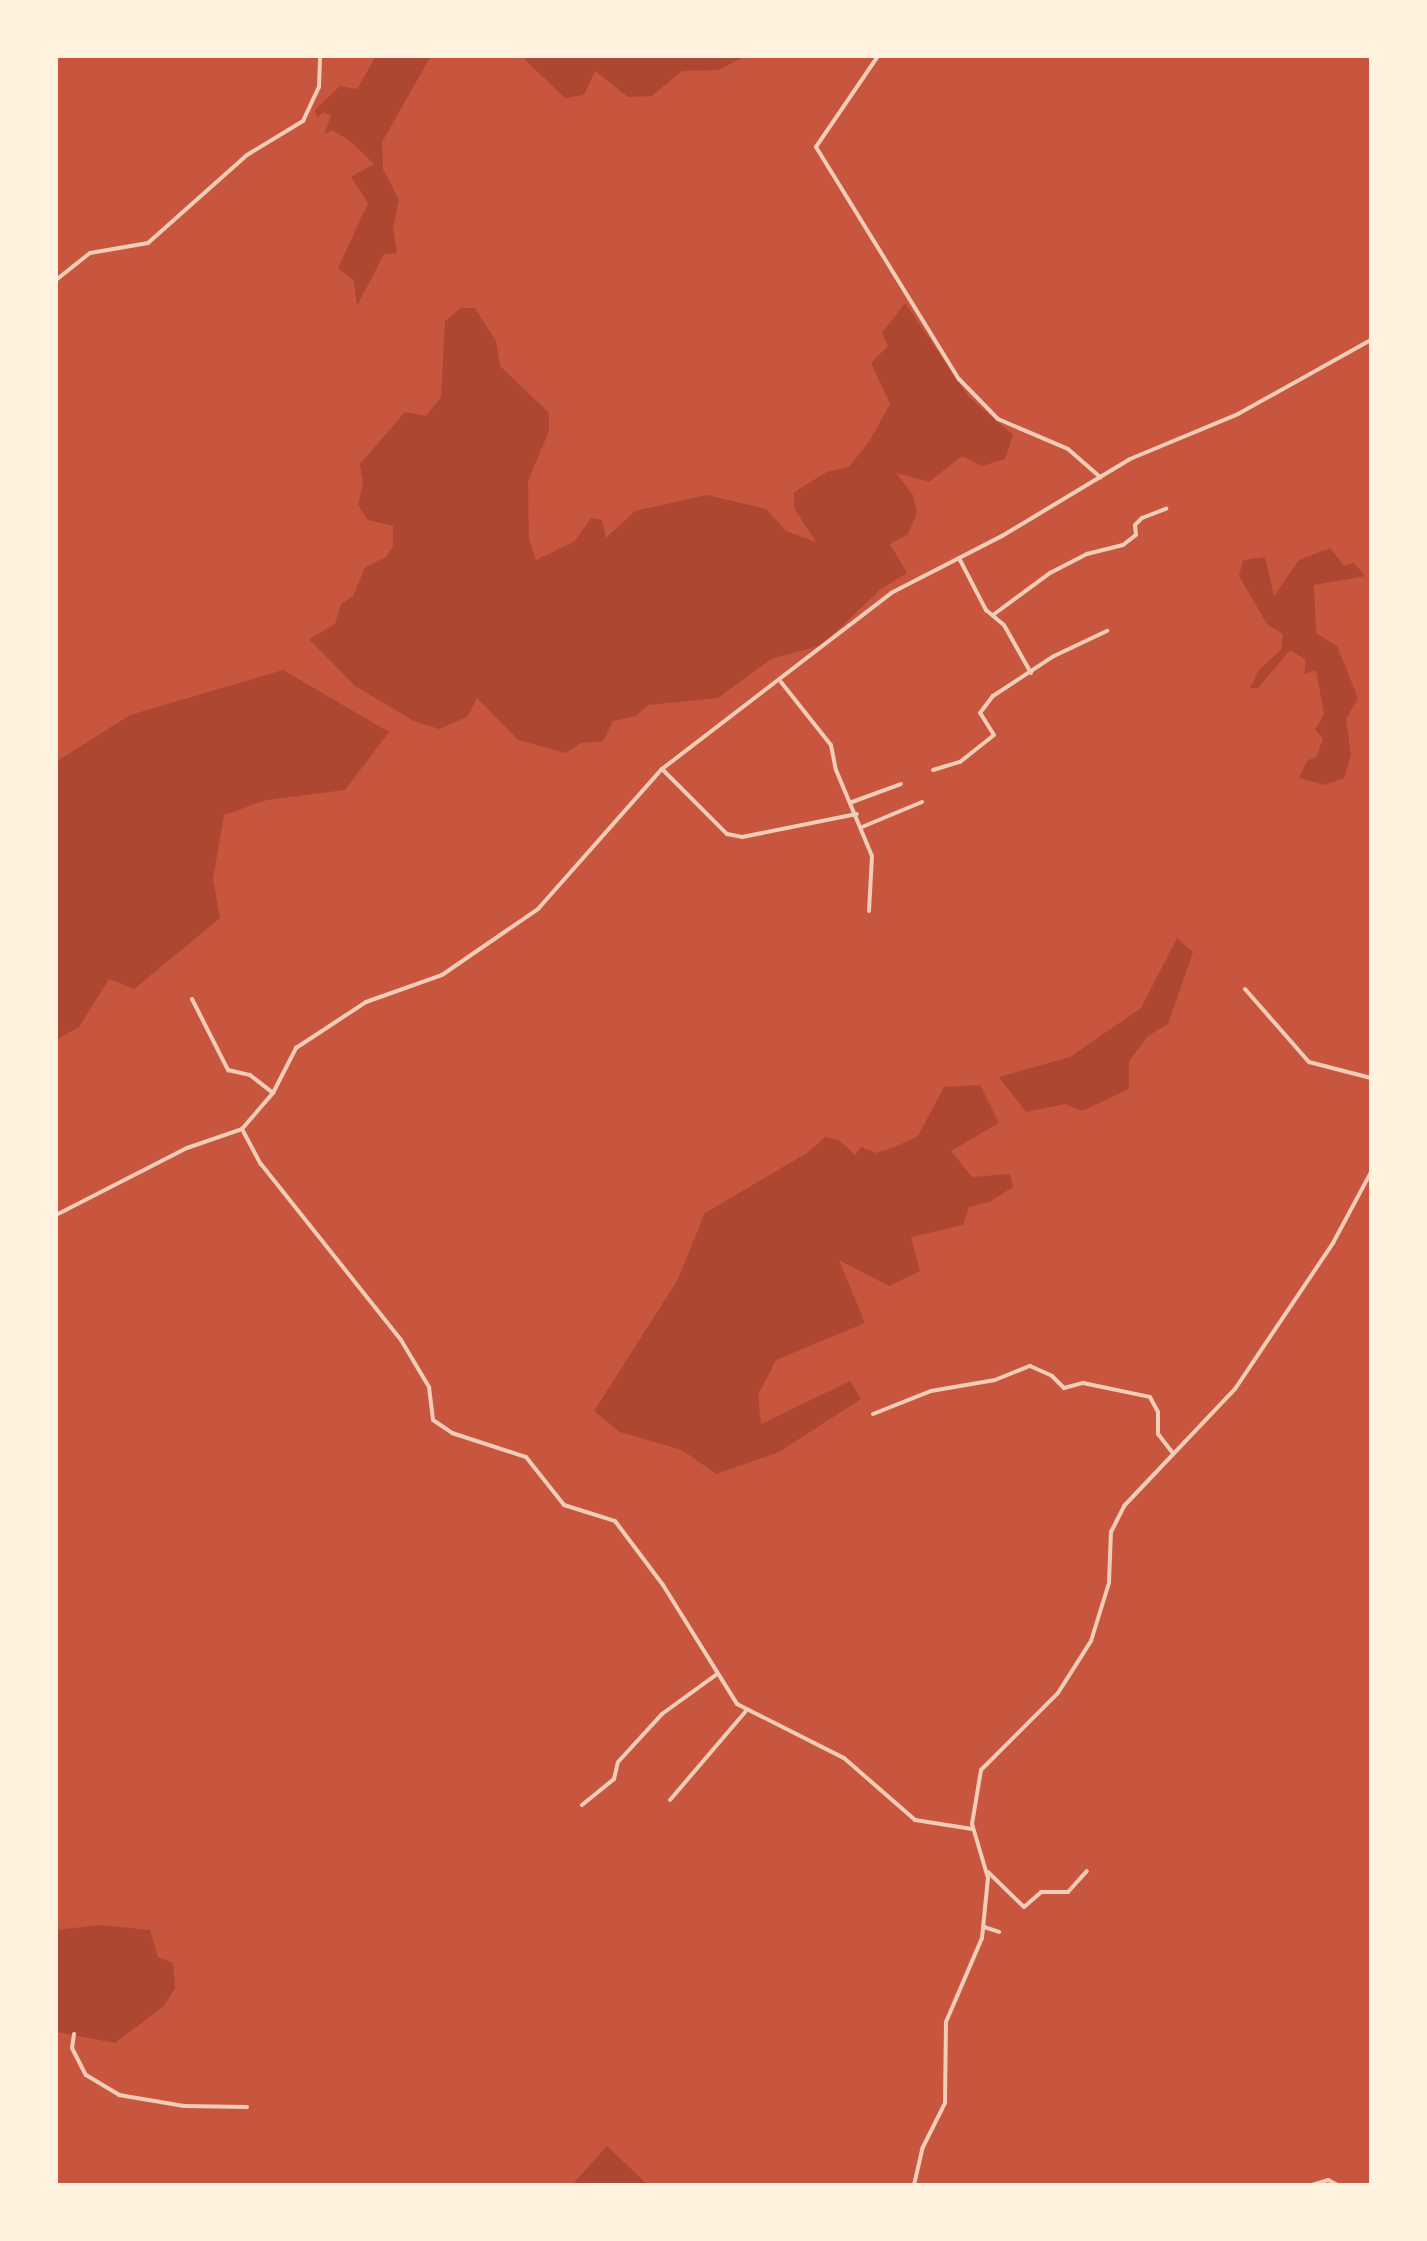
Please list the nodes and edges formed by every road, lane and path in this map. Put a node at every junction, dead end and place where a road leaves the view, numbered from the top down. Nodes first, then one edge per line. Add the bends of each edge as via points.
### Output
1 (320, 56) edge
2 (878, 56) edge
3 (56, 280) edge
4 (1371, 340) edge
5 (1100, 477) junction
6 (1166, 509) dead end
7 (959, 558) junction
8 (993, 615) junction
9 (1107, 631) dead end
10 (1031, 673) junction
11 (781, 682) junction
12 (662, 769) junction
13 (933, 770) dead end
14 (901, 784) dead end
15 (852, 802) junction
16 (922, 802) dead end
17 (857, 814) junction
18 (862, 827) junction
19 (869, 911) dead end
20 (1245, 989) dead end
21 (192, 999) dead end
22 (1371, 1078) edge
23 (273, 1093) junction
24 (242, 1129) junction
25 (1371, 1172) edge
26 (56, 1215) edge
27 (873, 1414) dead end
28 (1173, 1453) junction
29 (717, 1674) junction
30 (746, 1711) junction
31 (670, 1800) dead end
32 (582, 1805) dead end
33 (972, 1829) junction
34 (987, 1871) junction
35 (1087, 1871) dead end
36 (984, 1927) junction
37 (999, 1932) dead end
38 (74, 2034) dead end
39 (247, 2107) dead end
40 (914, 2185) edge
41 (1312, 2185) edge
42 (1338, 2185) edge

1 - 3 street via 317,94 299,124 247,155 148,243 90,253
2 - 5 street via 816,147 959,379 998,419 1068,449
4 - 5 street via 1301,383
5 - 7 street
6 - 8 street via 1142,518 1136,535 1123,545 1087,554 1050,573
7 - 8 street
7 - 11 street via 891,593
8 - 10 street
9 - 10 street
10 - 13 street via 981,710 994,735 960,762
11 - 12 street
11 - 15 street via 831,745
12 - 17 street via 727,834 742,837
12 - 23 street via 538,909 442,975 366,1002 296,1048
14 - 15 street
15 - 17 street
16 - 18 street
17 - 18 street
18 - 19 street via 873,858
20 - 22 street via 1309,1062
21 - 23 street via 226,1068 250,1075
23 - 24 street
24 - 26 street via 187,1148
24 - 29 street via 261,1164 401,1340 429,1387 433,1420 452,1433 526,1457 564,1505 615,1521 663,1585
25 - 28 street via 1333,1243 1246,1373 1198,1433
27 - 28 street via 931,1391 995,1380 1030,1366 1064,1388 1083,1383 1150,1397 1158,1412 1158,1434
28 - 33 street via 1115,1522 1101,1618 1070,1675 984,1764
29 - 30 street
29 - 32 street via 662,1714 618,1762 614,1779
30 - 31 street
30 - 33 street via 844,1758 915,1820
33 - 34 street
34 - 35 street via 1024,1907 1039,1893 1068,1892
34 - 36 street
36 - 37 street
36 - 40 street via 946,2022 946,2098 922,2149
38 - 39 street via 72,2048 86,2075 119,2095 184,2106
41 - 42 street via 1328,2180

